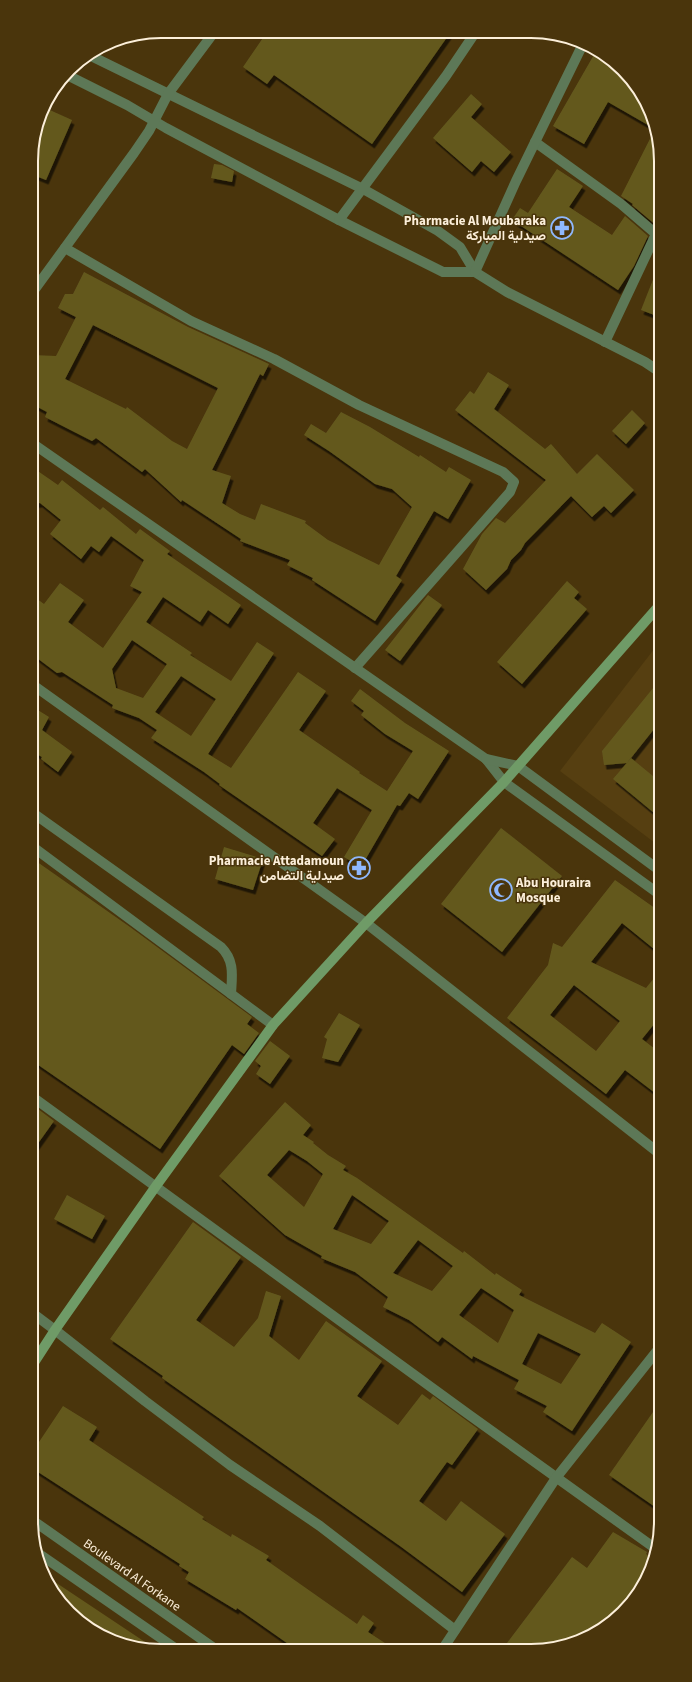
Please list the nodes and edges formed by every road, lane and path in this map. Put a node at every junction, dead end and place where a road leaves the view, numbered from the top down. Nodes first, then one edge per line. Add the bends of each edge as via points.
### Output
1 (210, 38) edge
2 (472, 38) edge
3 (580, 49) edge
4 (95, 58) edge
5 (71, 77) edge
6 (168, 94) junction
7 (154, 121) junction
8 (535, 142) junction
9 (363, 189) junction
10 (339, 220) junction
11 (654, 232) edge
12 (654, 240) edge
13 (65, 248) junction
14 (475, 272) junction
15 (38, 285) edge
16 (605, 342) junction
17 (654, 368) edge
18 (38, 447) edge
19 (654, 612) edge
20 (355, 668) junction
21 (38, 689) edge
22 (486, 759) junction
23 (518, 766) junction
24 (504, 782) junction
25 (38, 817) edge
26 (38, 851) edge
27 (654, 866) edge
28 (654, 890) edge
29 (366, 923) junction
30 (231, 994) junction
31 (273, 1025) junction
32 (38, 1101) edge
33 (654, 1149) edge
34 (156, 1186) junction
35 (38, 1317) edge
36 (55, 1330) junction
37 (654, 1355) edge
38 (38, 1356) edge
39 (556, 1478) junction
40 (38, 1524) edge
41 (651, 1546) edge
42 (43, 1557) edge
43 (455, 1630) junction
44 (169, 1644) edge
45 (208, 1644) edge
46 (446, 1644) edge

1 - 6 street
2 - 9 street
3 - 8 street
4 - 6 street
5 - 7 street
6 - 7 street
6 - 9 street
7 - 10 street
7 - 13 street via 130,159
8 - 11 street via 621,204
8 - 14 street
9 - 10 street
9 - 14 street via 438,231 460,247
10 - 14 street via 443,272
12 - 16 street
13 - 15 street
13 - 20 street via 191,321 274,358 359,405 503,472 514,482 510,492
14 - 16 street via 507,292
16 - 17 street
18 - 20 street
19 - 23 street
20 - 22 street
21 - 29 street
22 - 23 street
22 - 24 street
23 - 24 street
23 - 27 street
24 - 28 street
24 - 29 street
25 - 30 street via 221,947 232,964
26 - 30 street
29 - 31 street
29 - 33 street
30 - 31 street
31 - 34 street
32 - 34 street
34 - 36 street
34 - 39 street
35 - 36 street
36 - 38 street
36 - 43 street via 151,1406 230,1465 320,1526
37 - 39 street
39 - 41 street
39 - 43 street
40 - 45 street, Boulevard Al Forkane
42 - 44 street
43 - 46 street

